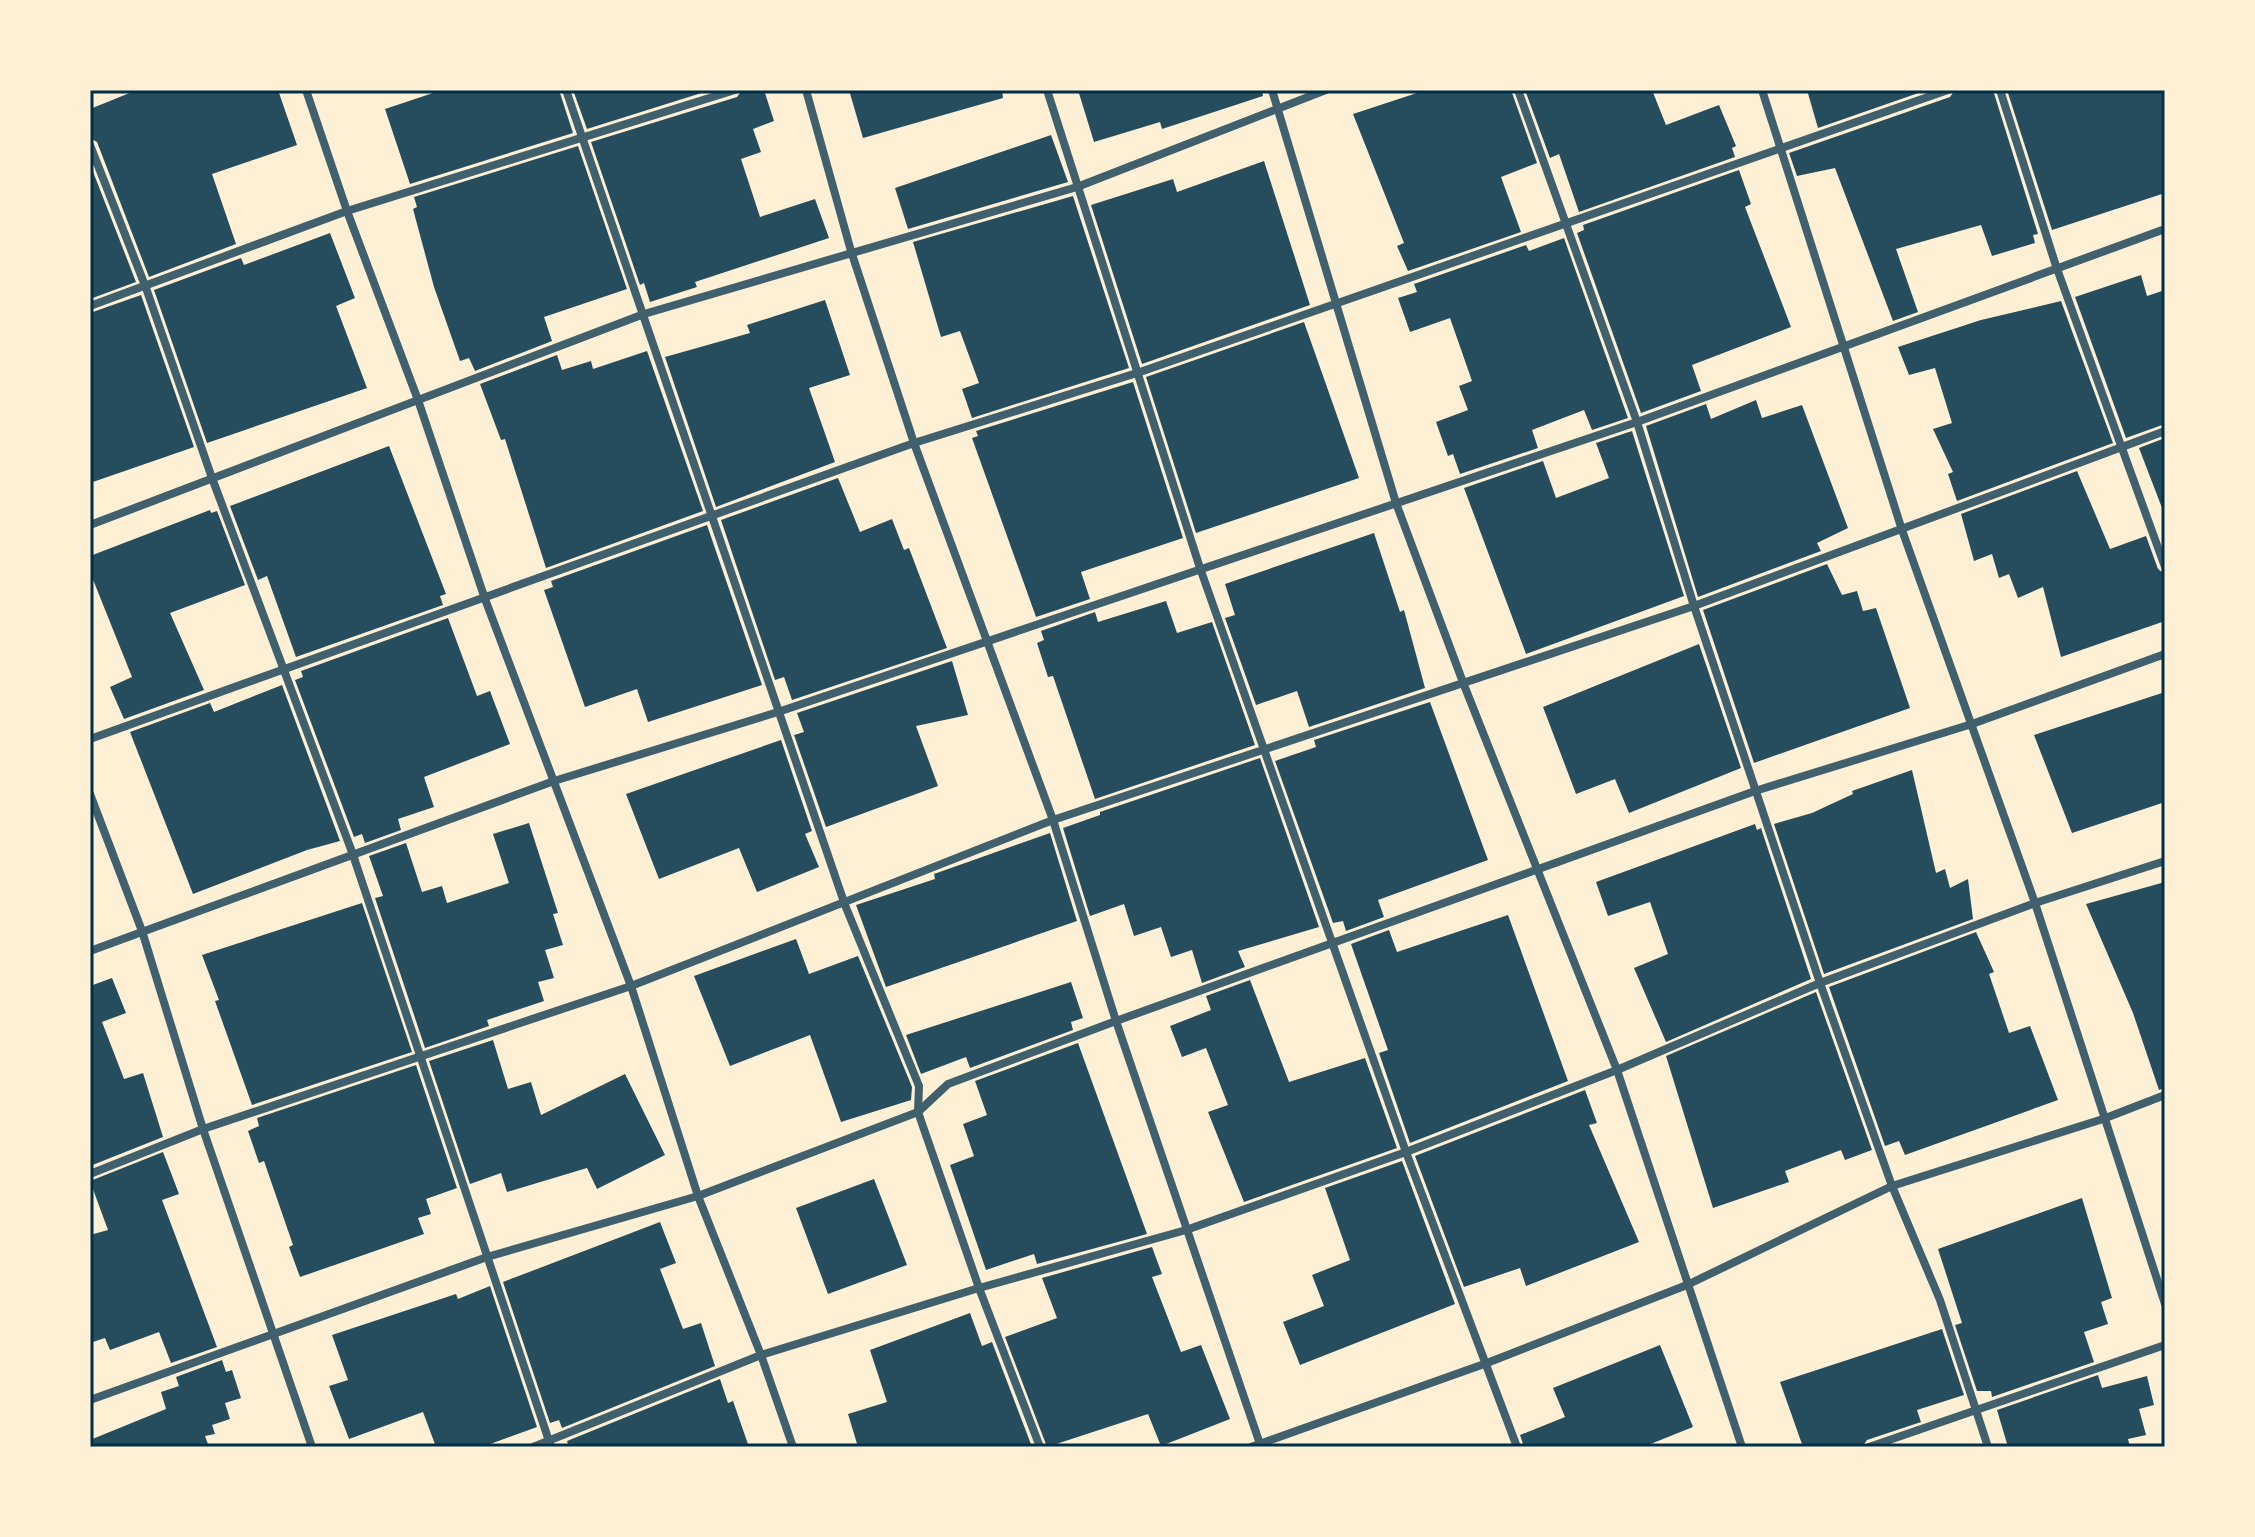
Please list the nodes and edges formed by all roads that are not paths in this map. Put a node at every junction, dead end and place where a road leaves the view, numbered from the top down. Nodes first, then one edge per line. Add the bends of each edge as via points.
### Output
1 (306, 90) edge
2 (566, 90) edge
3 (735, 90) edge
4 (806, 90) edge
5 (1047, 90) edge
6 (1272, 90) edge
7 (1326, 90) edge
8 (1518, 90) edge
9 (1762, 90) edge
10 (1948, 90) edge
11 (2000, 90) edge
12 (1279, 109) junction
13 (584, 138) junction
14 (90, 145) edge
15 (1779, 146) junction
16 (1077, 187) junction
17 (347, 211) junction
18 (1563, 225) junction
19 (2165, 229) edge
20 (851, 251) junction
21 (2056, 266) junction
22 (146, 288) junction
23 (1337, 301) junction
24 (90, 306) edge
25 (644, 314) junction
26 (1843, 345) junction
27 (1140, 372) junction
28 (418, 400) junction
29 (1637, 422) junction
30 (2165, 431) edge
31 (914, 443) junction
32 (2120, 447) junction
33 (212, 478) junction
34 (1396, 503) junction
35 (711, 518) junction
36 (90, 525) edge
37 (1902, 530) junction
38 (2165, 567) edge
39 (1200, 568) junction
40 (485, 599) junction
41 (1694, 606) junction
42 (986, 639) junction
43 (2165, 654) edge
44 (283, 669) junction
45 (1464, 685) junction
46 (778, 712) junction
47 (1972, 724) junction
48 (90, 739) edge
49 (1264, 749) junction
50 (554, 781) junction
51 (1755, 791) junction
52 (90, 794) edge
53 (1053, 820) junction
54 (352, 852) junction
55 (2165, 861) edge
56 (1537, 868) junction
57 (2035, 903) junction
58 (845, 905) junction
59 (142, 931) junction
60 (1336, 944) junction
61 (90, 951) edge
62 (1820, 983) junction
63 (631, 986) junction
64 (1116, 1021) junction
65 (419, 1055) junction
66 (1617, 1070) junction
67 (2165, 1095) edge
68 (918, 1112) junction
69 (2103, 1119) junction
70 (203, 1129) junction
71 (1406, 1152) junction
72 (90, 1174) edge
73 (1892, 1186) junction
74 (698, 1196) junction
75 (1186, 1230) junction
76 (487, 1257) junction
77 (1687, 1285) junction
78 (979, 1288) junction
79 (2165, 1304) edge
80 (274, 1332) junction
81 (2165, 1345) edge
82 (761, 1355) junction
83 (1487, 1363) junction
84 (90, 1400) edge
85 (1977, 1411) junction
86 (550, 1444) edge
87 (1257, 1446) edge
88 (312, 1447) edge
89 (533, 1447) edge
90 (793, 1447) edge
91 (1040, 1447) edge
92 (1517, 1447) edge
93 (1742, 1447) edge
94 (1869, 1447) edge
95 (1988, 1447) edge

1 - 17 street
2 - 13 street
3 - 13 street
4 - 20 street
5 - 16 street
6 - 12 street
7 - 12 street
8 - 18 street
9 - 15 street
10 - 15 street
11 - 21 street
12 - 16 street
12 - 23 street
13 - 17 street
13 - 25 street
14 - 22 street
15 - 18 street
15 - 26 street
16 - 20 street
16 - 27 street
17 - 22 street
17 - 28 street
18 - 23 street
18 - 29 street
19 - 21 street
20 - 25 street
20 - 31 street
21 - 26 street
21 - 32 street
22 - 24 street
22 - 33 street
23 - 27 street
23 - 34 street
25 - 28 street
25 - 35 street
26 - 29 street
26 - 37 street
27 - 31 street
27 - 39 street
28 - 33 street
28 - 40 street
29 - 34 street
29 - 41 street
30 - 32 street
31 - 35 street
31 - 42 street
32 - 37 street
32 - 38 street
33 - 36 street
33 - 44 street
34 - 39 street
34 - 45 street
35 - 40 street
35 - 46 street
37 - 41 street
37 - 47 street
39 - 42 street
39 - 49 street
40 - 44 street
40 - 50 street
41 - 45 street
41 - 51 street
42 - 46 street
42 - 53 street
43 - 47 street
44 - 48 street
44 - 54 street
45 - 49 street
45 - 56 street
46 - 50 street
46 - 58 street
47 - 51 street
47 - 57 street
49 - 53 street
49 - 60 street
50 - 54 street
50 - 63 street
51 - 56 street
51 - 62 street
52 - 59 street
53 - 58 street
53 - 64 street
54 - 59 street
54 - 65 street
55 - 57 street
56 - 60 street
56 - 66 street
57 - 62 street
57 - 69 street
58 - 63 street
58 - 68 street via 919,1086
59 - 61 street
59 - 70 street
60 - 64 street
60 - 71 street
62 - 66 street
62 - 73 street
63 - 65 street
63 - 74 street
64 - 68 street via 948,1084
64 - 75 street
65 - 70 street
65 - 76 street
66 - 71 street
66 - 77 street
67 - 69 street
68 - 74 street
68 - 78 street
69 - 73 street
69 - 79 street
70 - 72 street
70 - 80 street
71 - 75 street
71 - 83 street
73 - 77 street
73 - 85 street via 1940,1300
74 - 76 street
74 - 82 street
75 - 78 street
75 - 87 street
76 - 80 street
76 - 86 street
77 - 83 street
77 - 93 street
78 - 82 street
78 - 91 street
80 - 84 street
80 - 88 street
81 - 85 street
82 - 86 street
82 - 90 street
83 - 87 street
83 - 92 street
85 - 94 street
85 - 95 street
86 - 89 street

